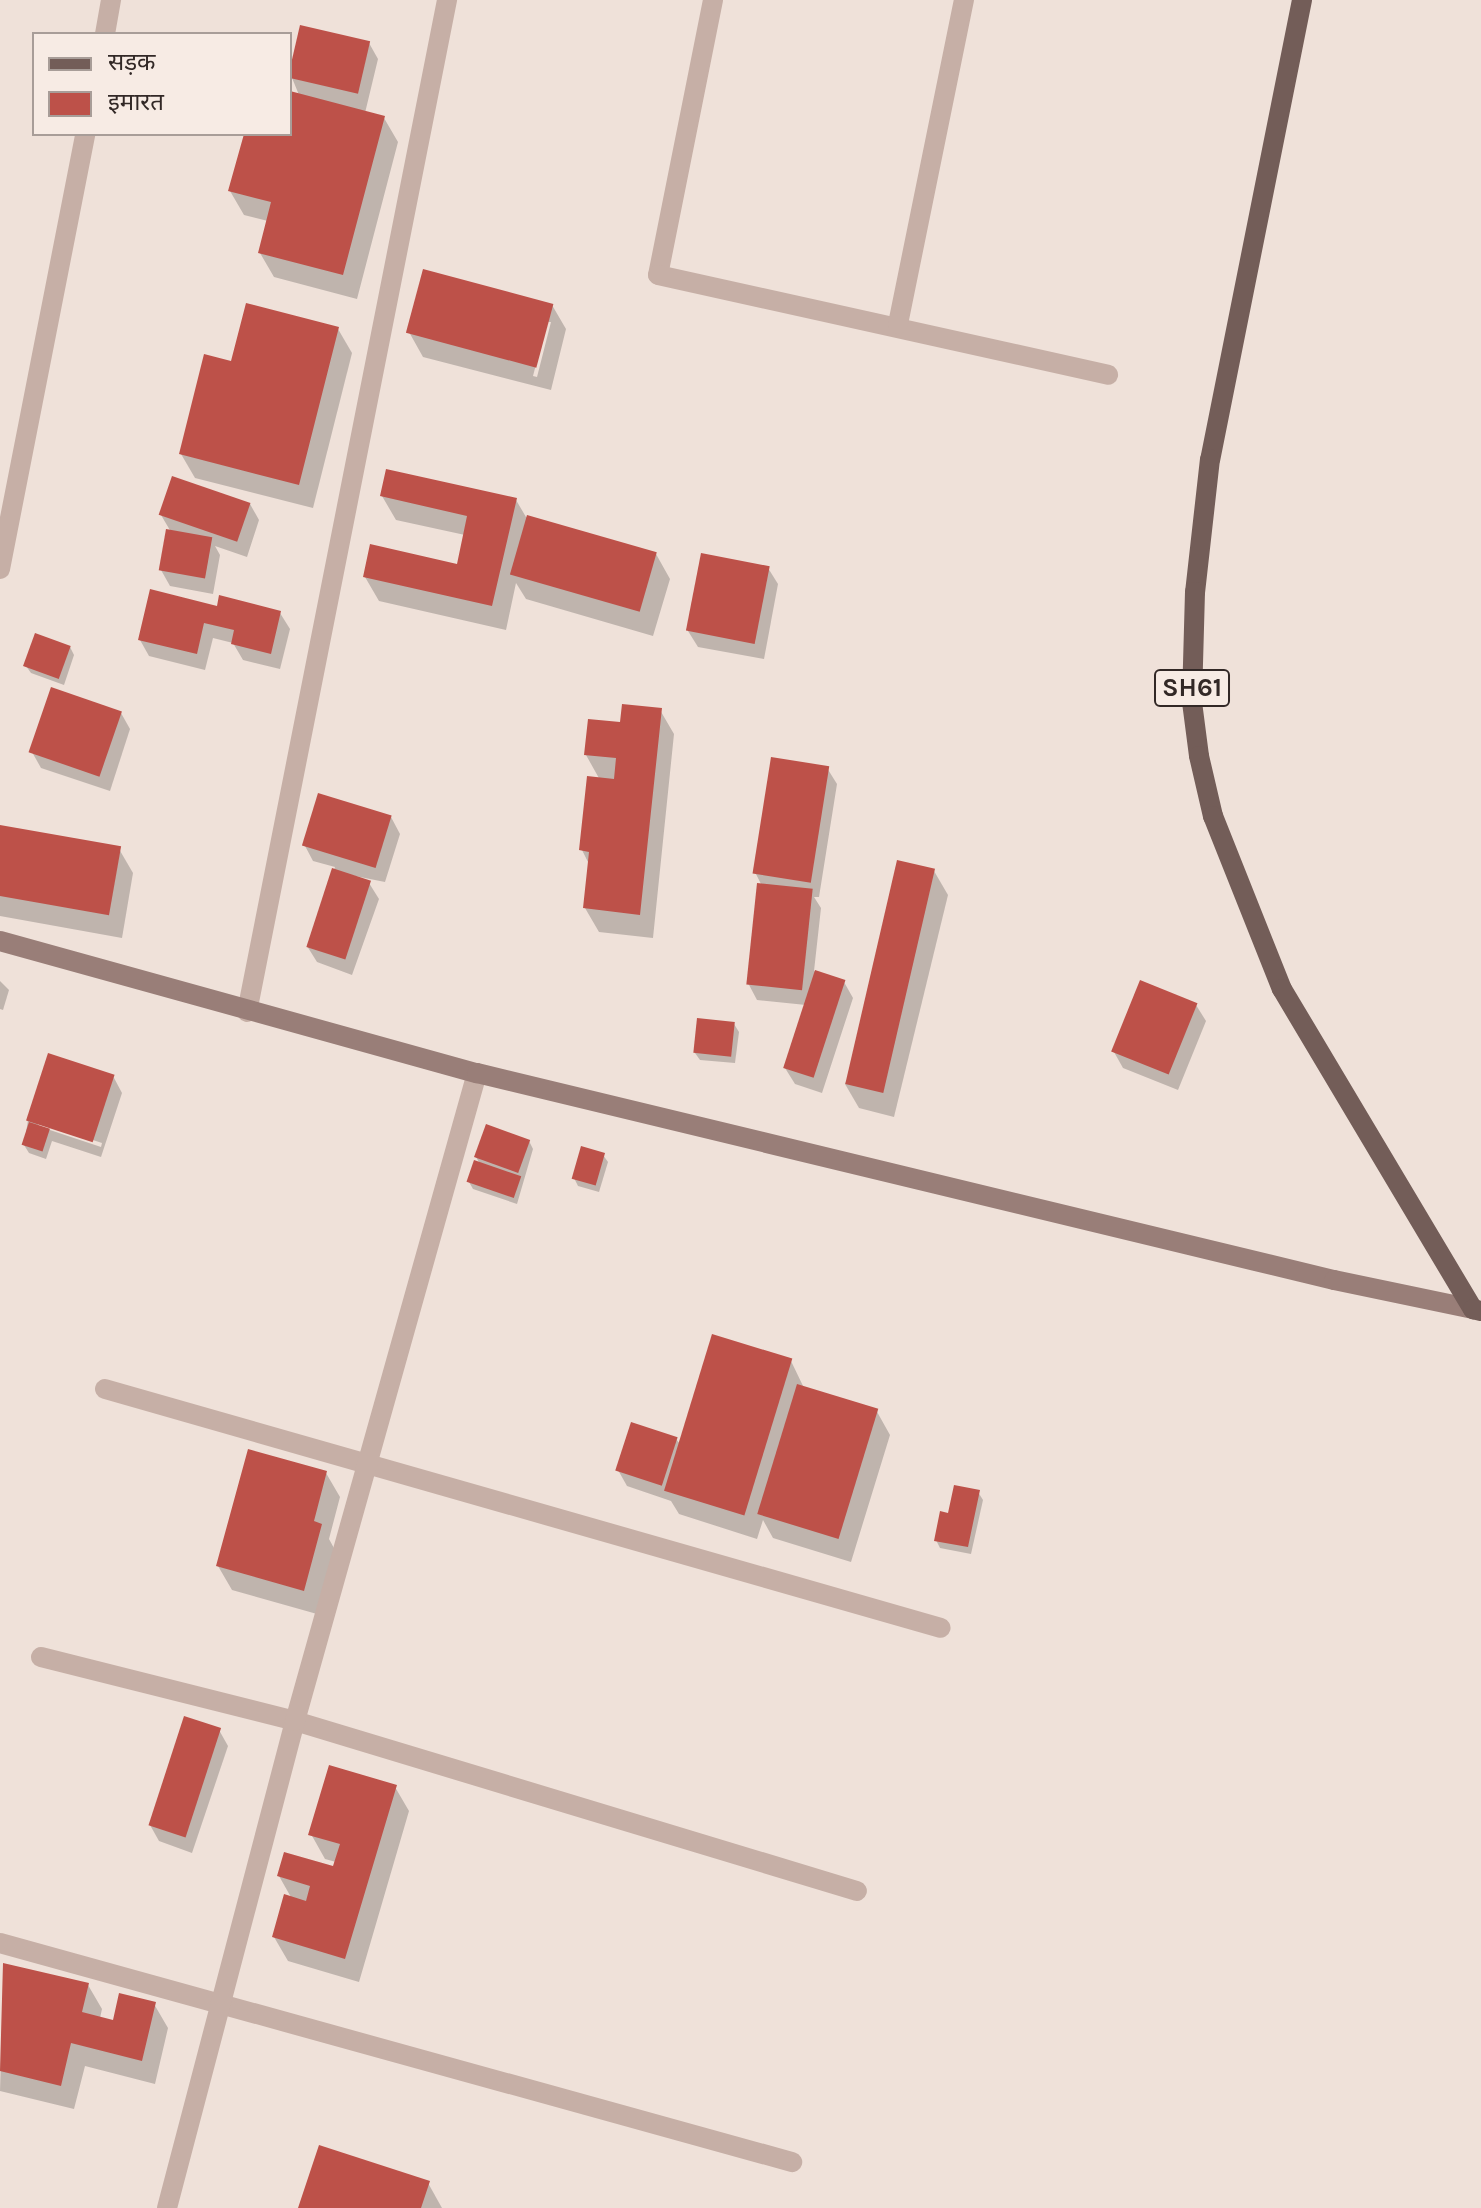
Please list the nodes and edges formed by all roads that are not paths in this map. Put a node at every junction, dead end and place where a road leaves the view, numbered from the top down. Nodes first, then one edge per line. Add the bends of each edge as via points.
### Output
1 (111, 0) edge
2 (447, 0) edge
3 (713, 0) edge
4 (964, 0) edge
5 (1302, 0) edge
6 (105, 32) edge
7 (85, 136) edge
8 (898, 324) junction
9 (1108, 375) dead end
10 (0, 569) edge
11 (0, 941) edge
12 (247, 1012) junction
13 (477, 1073) junction
14 (1477, 1310) edge
15 (105, 1389) dead end
16 (367, 1464) junction
17 (941, 1628) dead end
18 (41, 1657) dead end
19 (295, 1721) junction
20 (857, 1891) dead end
21 (0, 1943) edge
22 (220, 2006) junction
23 (792, 2162) dead end
24 (167, 2208) edge

1 - 6 street
2 - 12 street
3 - 8 street via 658,275
4 - 8 street
5 - 14 main road, SH61 via 1210,459 1195,592 1192,702 1199,756 1213,816 1282,989
7 - 10 street
8 - 9 street
11 - 12 main road
12 - 13 main road
13 - 14 main road
13 - 16 street
15 - 16 street
16 - 17 street
16 - 19 street
18 - 19 street
19 - 20 street
19 - 22 street
21 - 22 street
22 - 23 street
22 - 24 street

